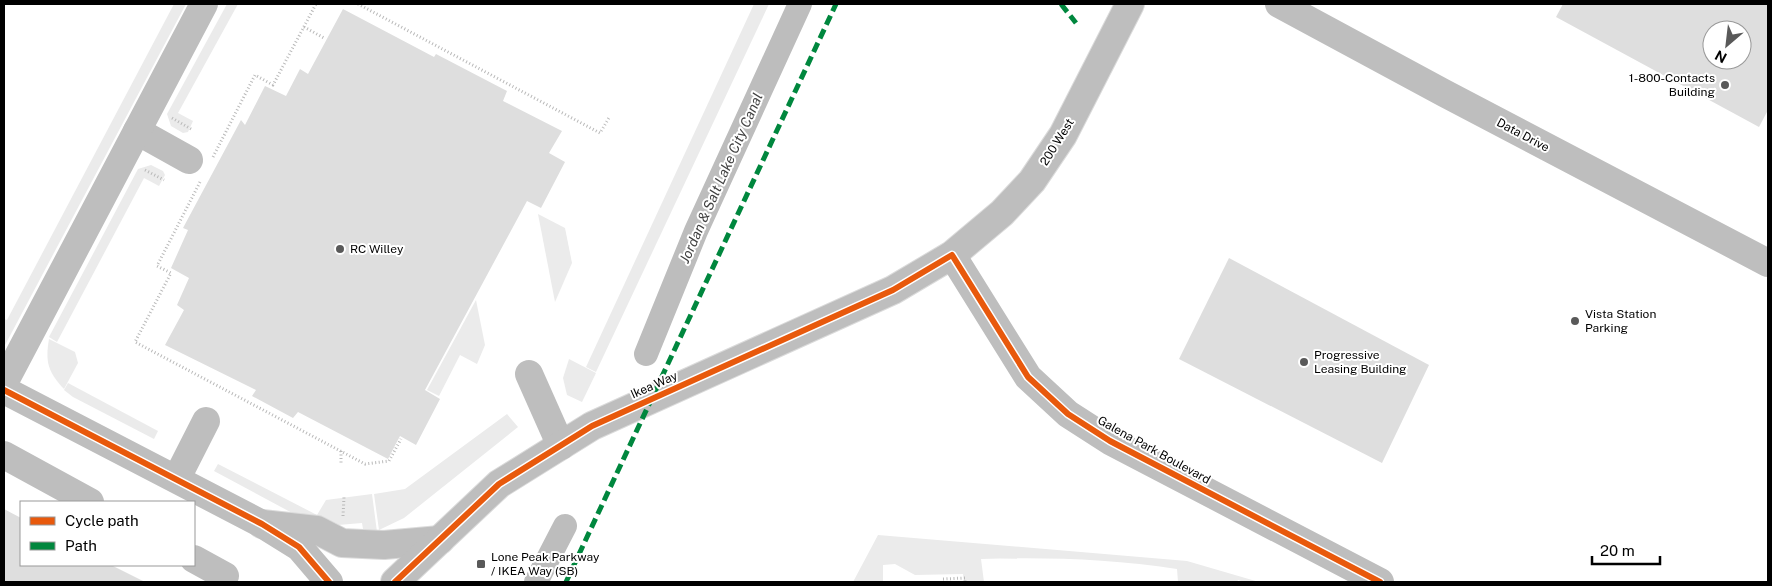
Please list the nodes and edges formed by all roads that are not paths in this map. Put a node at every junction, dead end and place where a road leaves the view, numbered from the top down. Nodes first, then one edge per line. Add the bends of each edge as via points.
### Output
1 (204, 4) edge
2 (1130, 4) edge
3 (1279, 4) edge
4 (137, 131) junction
5 (201, 167) road end
6 (952, 255) junction
7 (1768, 264) edge
8 (529, 374) dead end
9 (4, 382) edge
10 (4, 390) edge
11 (206, 421) dead end
12 (561, 446) junction
13 (4, 455) edge
14 (177, 478) junction
15 (88, 501) edge
16 (262, 524) junction
17 (440, 540) junction
18 (195, 560) edge
19 (221, 582) edge
20 (329, 582) edge
21 (395, 582) edge
22 (1380, 582) edge

1 - 4 main road
2 - 6 main road, 200 West via 1063,135 1032,181 1002,213
3 - 7 main road, Data Drive
4 - 5 main road
4 - 9 main road
6 - 12 main road, Ikea Way via 893,290 592,426
6 - 22 main road, Galena Park Boulevard via 1028,377 1068,414 1110,441
8 - 12 main road
10 - 14 main road
11 - 14 main road
12 - 17 main road, Ikea Way via 499,484
13 - 15 main road
14 - 16 main road
16 - 17 main road via 317,530 342,543 384,545
16 - 20 main road via 299,548
17 - 21 main road, Ikea Way
18 - 19 main road via 225,576

